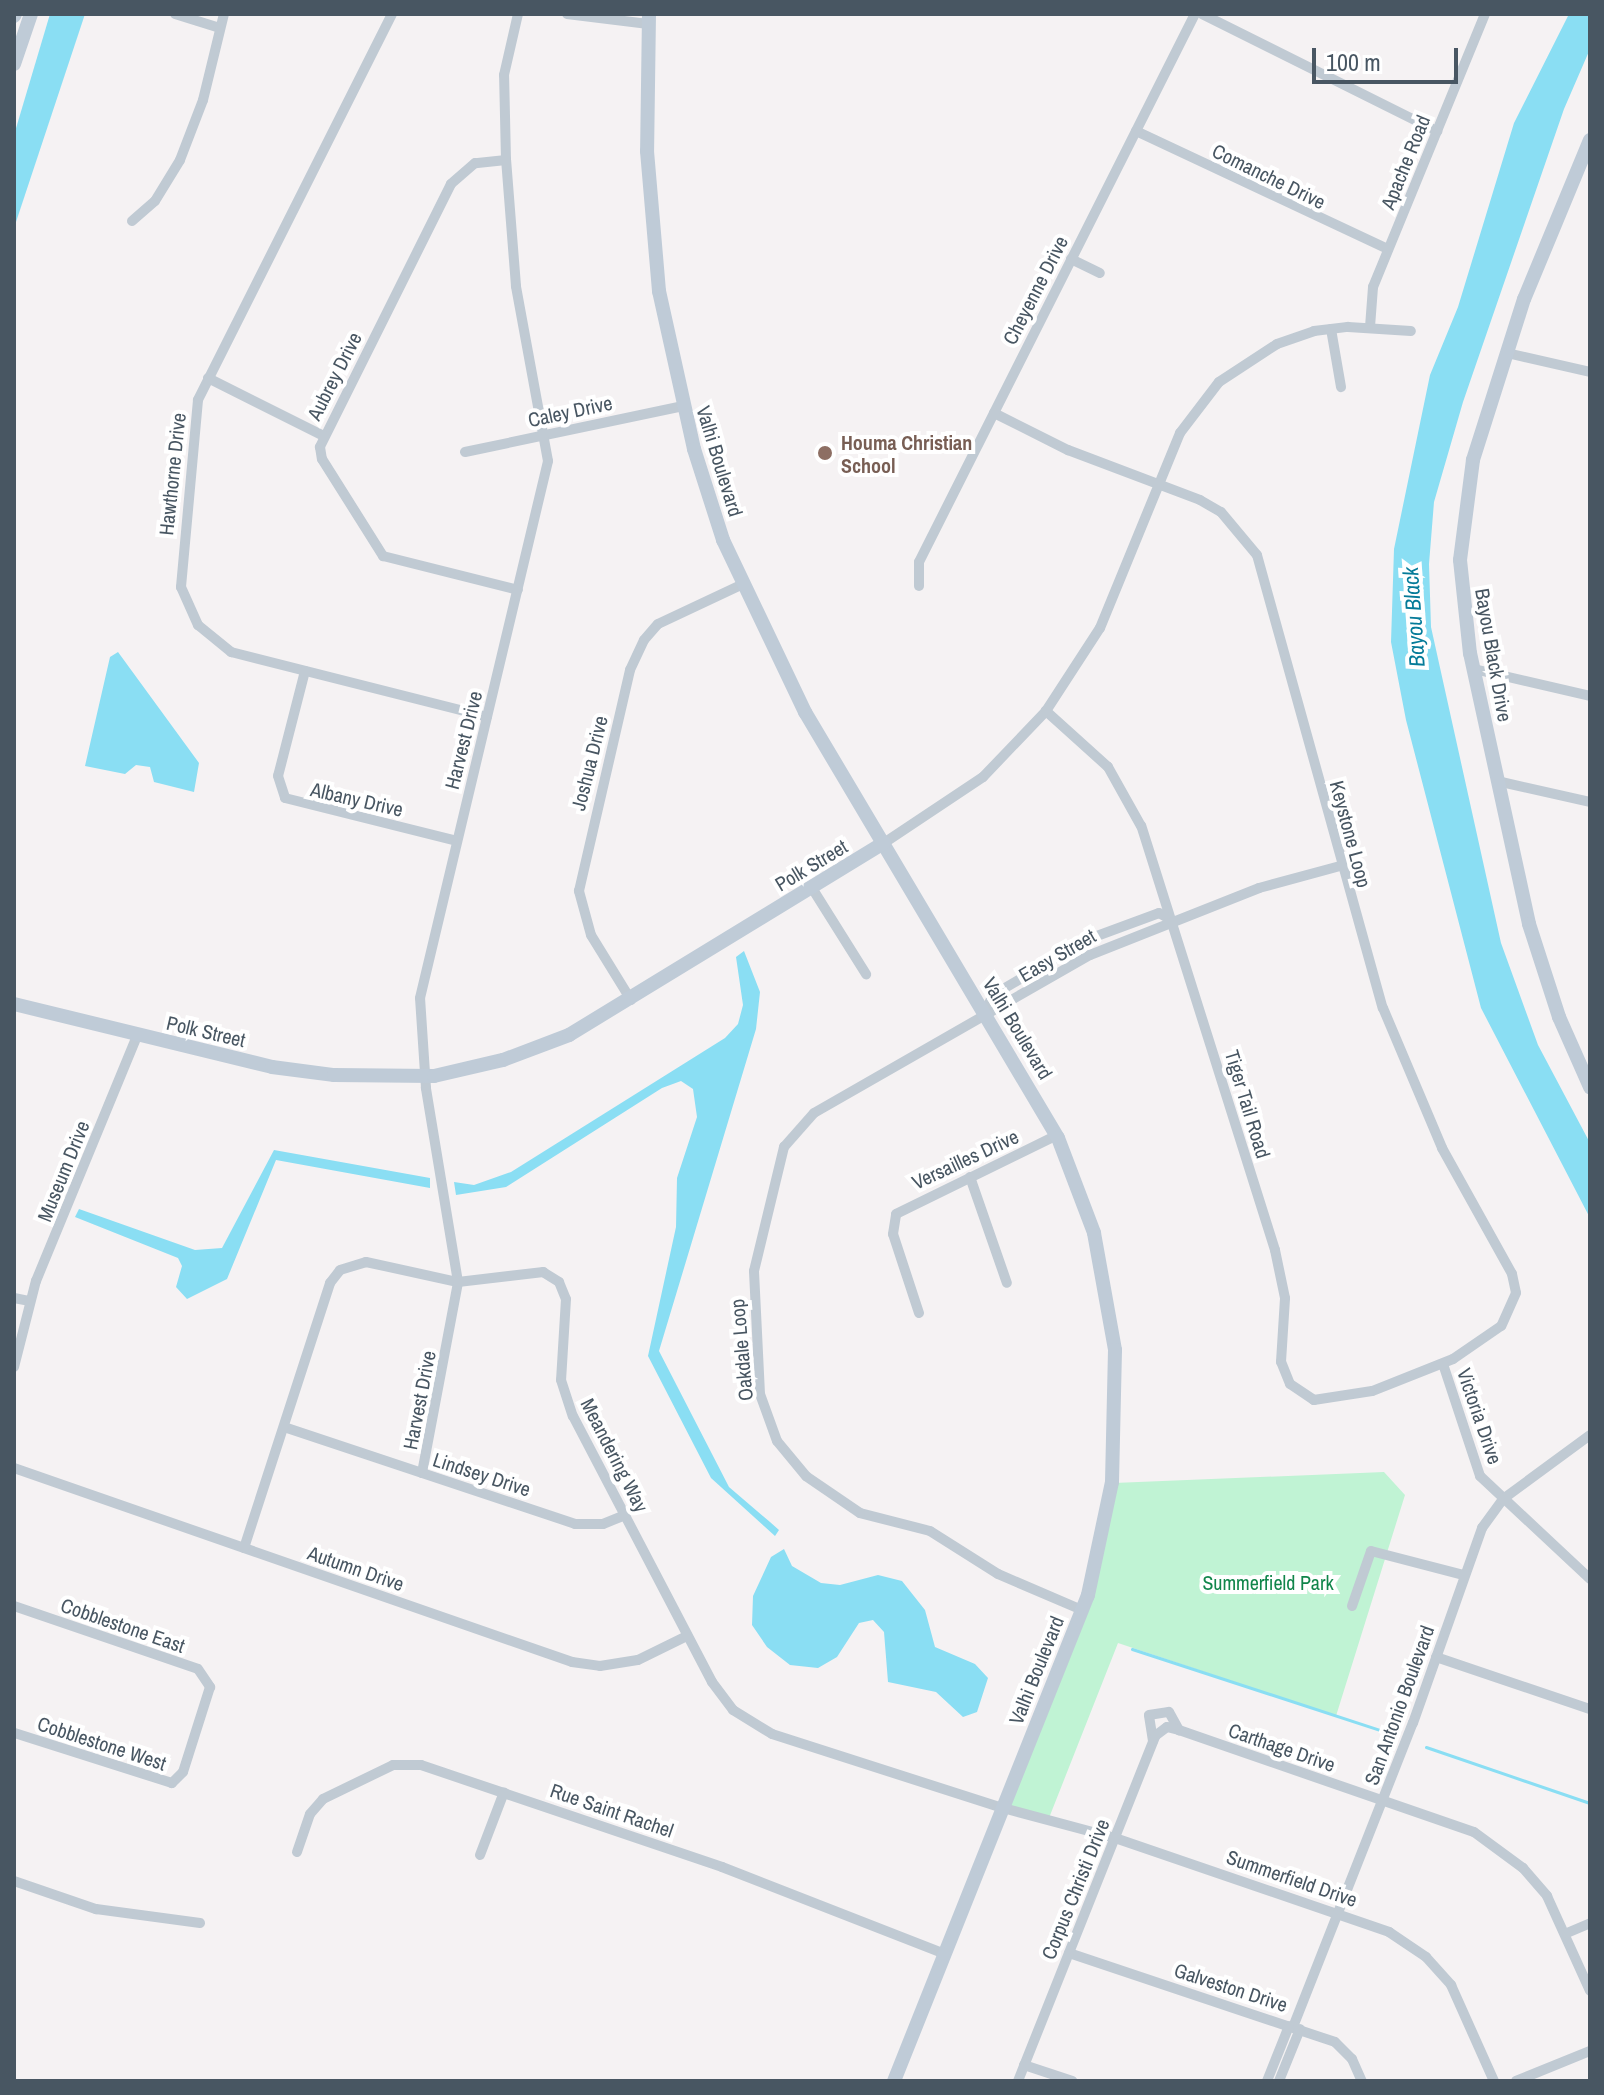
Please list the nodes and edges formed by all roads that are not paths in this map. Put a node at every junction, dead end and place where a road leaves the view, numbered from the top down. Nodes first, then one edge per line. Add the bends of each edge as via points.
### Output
1 (31, 14) edge
2 (175, 14) edge
3 (224, 14) edge
4 (392, 14) edge
5 (518, 14) edge
6 (567, 14) edge
7 (1195, 14) edge
8 (1202, 14) edge
9 (1485, 14) edge
10 (649, 19) edge
11 (220, 28) junction
12 (14, 64) edge
13 (1136, 131) junction
14 (1437, 131) junction
15 (1589, 146) edge
16 (506, 160) junction
17 (132, 221) dead end
18 (1388, 249) junction
19 (1071, 259) junction
20 (1100, 273) dead end
21 (1370, 327) junction
22 (1331, 329) junction
23 (1411, 331) dead end
24 (1507, 353) junction
25 (1590, 372) edge
26 (208, 378) junction
27 (1341, 387) dead end
28 (683, 406) junction
29 (994, 413) junction
30 (544, 434) junction
31 (324, 436) junction
32 (465, 452) dead end
33 (1159, 484) junction
34 (743, 584) junction
35 (919, 586) dead end
36 (518, 590) junction
37 (1474, 669) junction
38 (305, 671) junction
39 (1590, 696) edge
40 (1046, 711) junction
41 (487, 717) junction
42 (1497, 781) junction
43 (1590, 802) edge
44 (457, 841) junction
45 (884, 843) junction
46 (1340, 866) junction
47 (812, 888) junction
48 (1171, 920) junction
49 (1073, 946) junction
50 (1081, 960) junction
51 (866, 974) dead end
52 (631, 1000) junction
53 (14, 1004) edge
54 (985, 1012) junction
55 (137, 1036) junction
56 (425, 1077) junction
57 (1590, 1087) edge
58 (1057, 1135) junction
59 (970, 1177) junction
60 (458, 1282) junction
61 (1007, 1283) dead end
62 (14, 1298) edge
63 (29, 1301) junction
64 (919, 1313) dead end
65 (1443, 1364) junction
66 (14, 1367) edge
67 (284, 1427) junction
68 (1590, 1435) edge
69 (14, 1468) edge
70 (422, 1473) junction
71 (1503, 1499) junction
72 (625, 1515) junction
73 (244, 1548) junction
74 (1464, 1575) junction
75 (1590, 1579) edge
76 (14, 1606) edge
77 (1352, 1606) dead end
78 (1082, 1610) junction
79 (687, 1636) junction
80 (1436, 1657) junction
81 (1590, 1709) edge
82 (1179, 1730) junction
83 (14, 1733) edge
84 (195, 1734) joint
85 (1153, 1741) junction
86 (504, 1792) junction
87 (1383, 1801) junction
88 (1003, 1808) junction
89 (1115, 1838) junction
90 (297, 1852) dead end
91 (480, 1855) dead end
92 (14, 1881) edge
93 (1339, 1913) junction
94 (200, 1923) dead end
95 (1590, 1923) edge
96 (1567, 1933) junction
97 (1069, 1953) junction
98 (945, 1954) junction
99 (1590, 1991) edge
100 (1294, 2027) junction
101 (1590, 2051) edge
102 (1024, 2065) junction
103 (894, 2081) edge
104 (1018, 2081) edge
105 (1072, 2081) edge
106 (1267, 2081) edge
107 (1279, 2081) edge
108 (1362, 2081) edge
109 (1494, 2081) edge
110 (1516, 2081) edge

1 - 12 street
2 - 11 street
3 - 11 street
4 - 26 street, Hawthorne Drive
5 - 16 street, Harvest Drive via 504,75
6 - 10 street
7 - 13 street, Cheyenne Drive
8 - 14 street
9 - 14 street, Apache Road
10 - 28 street, Valhi Boulevard via 645,87 650,221
11 - 17 street via 203,100 180,160 155,201
13 - 18 street, Comanche Drive
13 - 19 street, Cheyenne Drive
14 - 18 street, Apache Road
15 - 24 street, Bayou Black Drive
16 - 30 street, Harvest Drive via 516,286
16 - 31 street, Aubrey Drive via 475,163 451,184
18 - 21 street, Apache Road via 1370,297
19 - 20 street
19 - 29 street, Cheyenne Drive
21 - 22 street, Polk Street
21 - 23 street, Polk Street
22 - 27 street
22 - 33 street, Polk Street via 1277,344 1219,382 1180,433
24 - 25 street
24 - 37 street, Bayou Black Drive via 1464,496 1461,605
26 - 31 street
26 - 38 street, Hawthorne Drive via 195,417 181,561 184,598 198,625 222,646
28 - 30 street, Caley Drive
28 - 34 street, Valhi Boulevard via 723,540
29 - 33 street, Keystone Loop via 1068,450
29 - 35 street, Cheyenne Drive via 919,562
30 - 32 street, Caley Drive
30 - 36 street, Harvest Drive via 547,471
31 - 36 street, Aubrey Drive via 322,459 383,556
33 - 40 street, Polk Street via 1100,628
33 - 46 street, Keystone Loop via 1221,512 1257,555
34 - 45 street, Valhi Boulevard via 805,712
34 - 52 street, Joshua Drive via 658,624 630,670 579,891 591,935
36 - 41 street, Harvest Drive
37 - 39 street
37 - 42 street, Bayou Black Drive
38 - 41 street, Hawthorne Drive
38 - 44 street, Albany Drive via 278,776 285,798
40 - 45 street, Polk Street via 983,777
40 - 48 street, Tiger Tail Road via 1094,751 1128,797
41 - 44 street, Harvest Drive
42 - 43 street
42 - 57 street, Bayou Black Drive via 1547,982
44 - 56 street, Harvest Drive via 420,998
45 - 47 street, Polk Street
45 - 54 street, Valhi Boulevard
46 - 48 street, Easy Street
46 - 65 street, Keystone Loop via 1367,962 1408,1074 1516,1288 1510,1315 1501,1326
47 - 51 street
47 - 52 street, Polk Street
48 - 49 street, Easy Street via 1151,915
48 - 50 street, Easy Street via 1161,931
48 - 65 street, Tiger Tail Road via 1275,1250 1285,1298 1281,1362 1286,1377 1305,1397 1334,1401
49 - 50 street
49 - 54 street, Easy Street via 993,995
50 - 54 street, Easy Street via 997,1012
52 - 56 street, Polk Street via 534,1049
53 - 55 street, Polk Street
54 - 58 street, Valhi Boulevard
54 - 78 street, Oakdale Loop via 814,1113 784,1147 754,1271 760,1394 777,1441 791,1460 841,1502 860,1513 930,1531 998,1574
55 - 56 street, Polk Street via 272,1067
55 - 63 street, Museum Drive
56 - 60 street, Harvest Drive
58 - 59 street, Versailles Drive
58 - 78 street, Valhi Boulevard via 1094,1233 1115,1350 1112,1482 1104,1537
59 - 61 street
59 - 64 street, Versailles Drive via 905,1207 892,1224
60 - 67 street, Meandering Way via 366,1262 340,1270 330,1283
60 - 70 street, Harvest Drive
60 - 72 street, Meandering Way via 534,1271 559,1282 567,1308 561,1380 573,1416
62 - 63 street
63 - 66 street, Museum Drive
65 - 71 street, Victoria Drive via 1480,1476
67 - 70 street, Lindsey Drive
67 - 73 street, Meandering Way
68 - 71 street, San Antonio Boulevard
69 - 73 street, Autumn Drive
70 - 72 street, Lindsey Drive via 575,1524 603,1524
71 - 74 street, San Antonio Boulevard via 1482,1528
71 - 75 street, Victoria Drive
72 - 79 street, Meandering Way
73 - 79 street, Autumn Drive via 586,1666 638,1660
74 - 77 street via 1371,1551
74 - 80 street, San Antonio Boulevard
76 - 84 street, Cobblestone East via 203,1672 210,1687
78 - 88 street, Valhi Boulevard
79 - 88 street, Meandering Way via 721,1694 758,1727
80 - 81 street
80 - 87 street, San Antonio Boulevard
82 - 85 street via 1161,1729
82 - 85 street, Carthage Drive via 1169,1712 1155,1711 1147,1722
82 - 87 street, Carthage Drive
83 - 84 street, Cobblestone West via 167,1784 183,1772
85 - 89 street, Corpus Christi Drive
86 - 90 street, Rue Saint Rachel via 421,1765 393,1765 323,1799 310,1814
86 - 91 street
86 - 98 street, Rue Saint Rachel via 722,1867
87 - 93 street, San Antonio Boulevard
87 - 96 street, Carthage Drive via 1456,1824 1496,1846 1547,1896
88 - 89 street, Summerfield Drive
88 - 98 street, Valhi Boulevard
89 - 93 street, Summerfield Drive
89 - 97 street, Corpus Christi Drive
92 - 94 street via 96,1909
93 - 100 street, San Antonio Boulevard
93 - 109 street, Summerfield Drive via 1389,1932 1441,1972 1470,2021
95 - 96 street
96 - 99 street, Carthage Drive
97 - 100 street, Galveston Drive
97 - 102 street, Corpus Christi Drive
98 - 103 street, Valhi Boulevard
100 - 106 street, San Antonio Boulevard
100 - 107 street, San Antonio Boulevard
100 - 108 street, Galveston Drive via 1345,2050
101 - 110 street
102 - 104 street, Corpus Christi Drive
102 - 105 street

